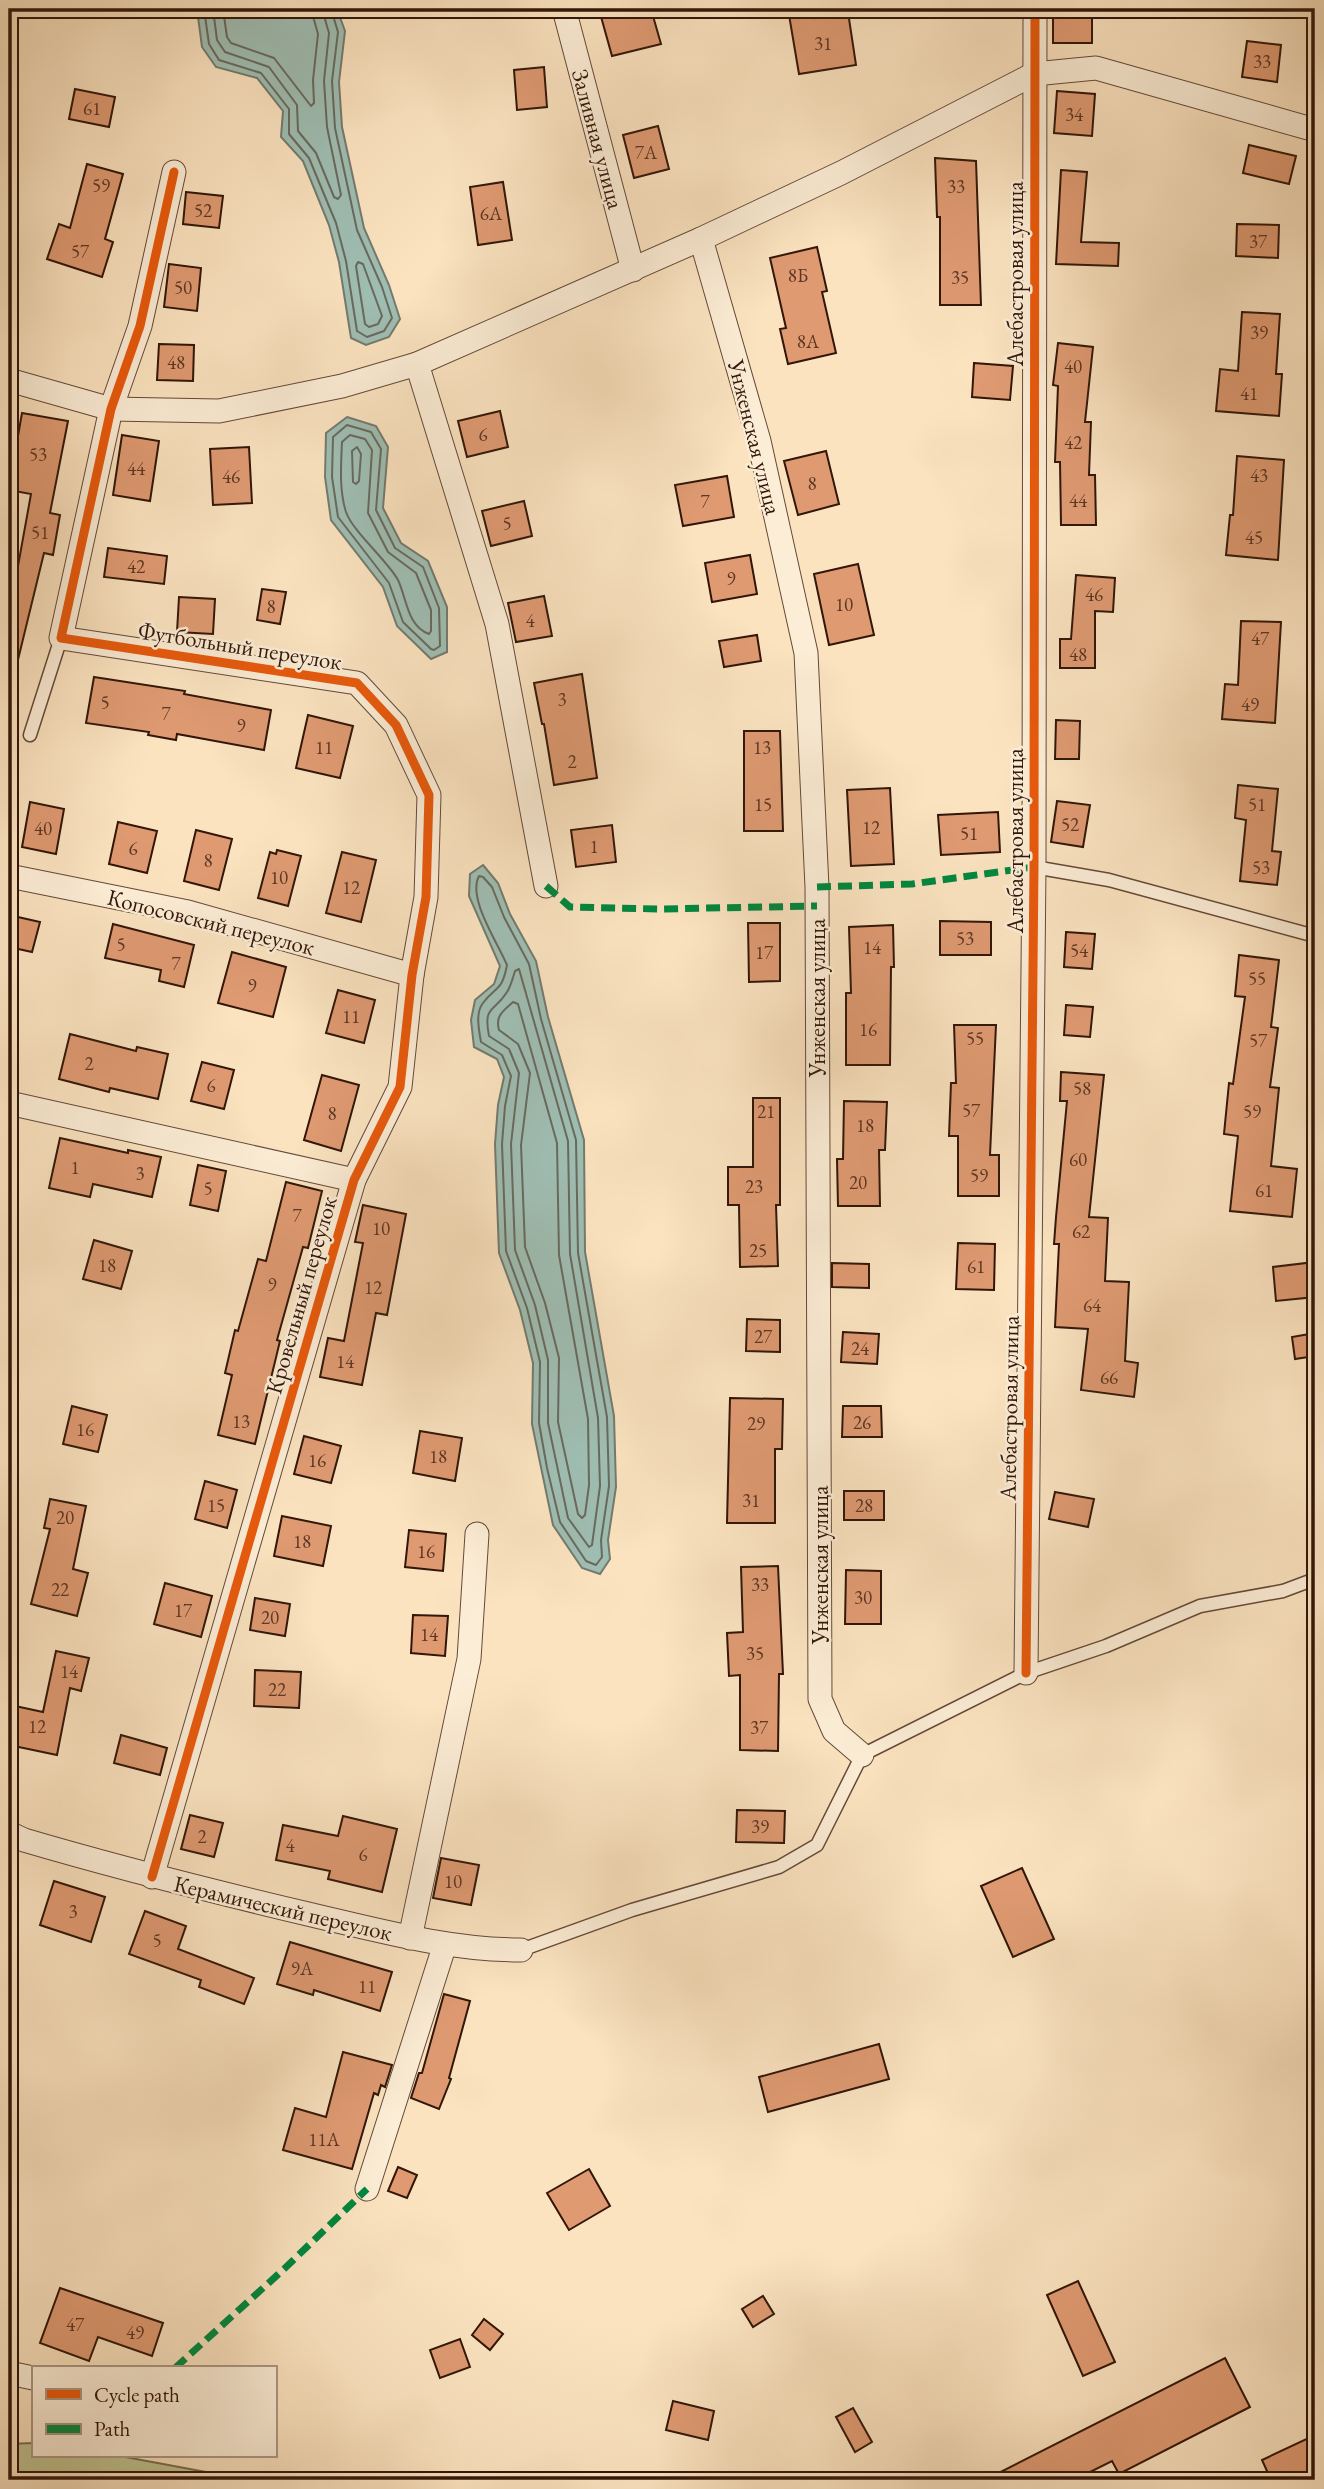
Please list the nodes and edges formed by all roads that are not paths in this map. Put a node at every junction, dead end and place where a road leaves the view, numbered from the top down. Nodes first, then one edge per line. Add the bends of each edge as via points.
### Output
1 (564, 9) edge
2 (1035, 9) edge
3 (1034, 74) junction
4 (1315, 131) edge
5 (174, 172) dead end
6 (701, 239) junction
7 (633, 270) junction
8 (418, 364) junction
9 (9, 380) edge
10 (111, 409) junction
11 (61, 638) junction
12 (396, 725) joint
13 (30, 736) dead end
14 (1034, 867) junction
15 (9, 876) edge
16 (546, 886) dead end
17 (1315, 936) edge
18 (412, 975) junction
19 (9, 1103) edge
20 (354, 1180) junction
21 (477, 1534) dead end
22 (1315, 1579) edge
23 (1026, 1673) junction
24 (862, 1755) junction
25 (9, 1833) edge
26 (152, 1877) junction
27 (410, 1938) junction
28 (445, 1944) junction
29 (521, 1950) joint
30 (367, 2189) dead end
31 (9, 2373) edge
32 (32, 2378) edge

1 - 7 street, Заливная улица
2 - 3 street, Алебастровая улица
3 - 4 street via 1096,68
3 - 6 street
3 - 14 street, Алебастровая улица
5 - 10 street via 140,326
6 - 7 street
6 - 24 street, Унженская улица via 759,442 806,653 817,897 820,1699 834,1731
7 - 8 street
8 - 10 street via 342,386 219,411
8 - 16 street via 498,624
9 - 10 street
10 - 11 street
11 - 12 street, Футбольный переулок via 357,683
11 - 13 lane
12 - 18 street, Кровельный переулок via 429,795 426,897
14 - 17 lane via 1109,880
14 - 23 street, Алебастровая улица
15 - 18 street, Копосовский переулок via 188,912
18 - 20 street, Кровельный переулок via 400,1087
19 - 20 street
20 - 26 street, Кровельный переулок
21 - 27 street via 469,1659
22 - 23 lane via 1283,1591 1200,1606 1106,1646
23 - 24 lane
24 - 29 lane via 817,1845 779,1867 632,1910
25 - 26 street, Керамический переулок
26 - 27 street, Керамический переулок
27 - 28 street, Керамический переулок
28 - 29 street, Керамический переулок
28 - 30 street
31 - 32 street

